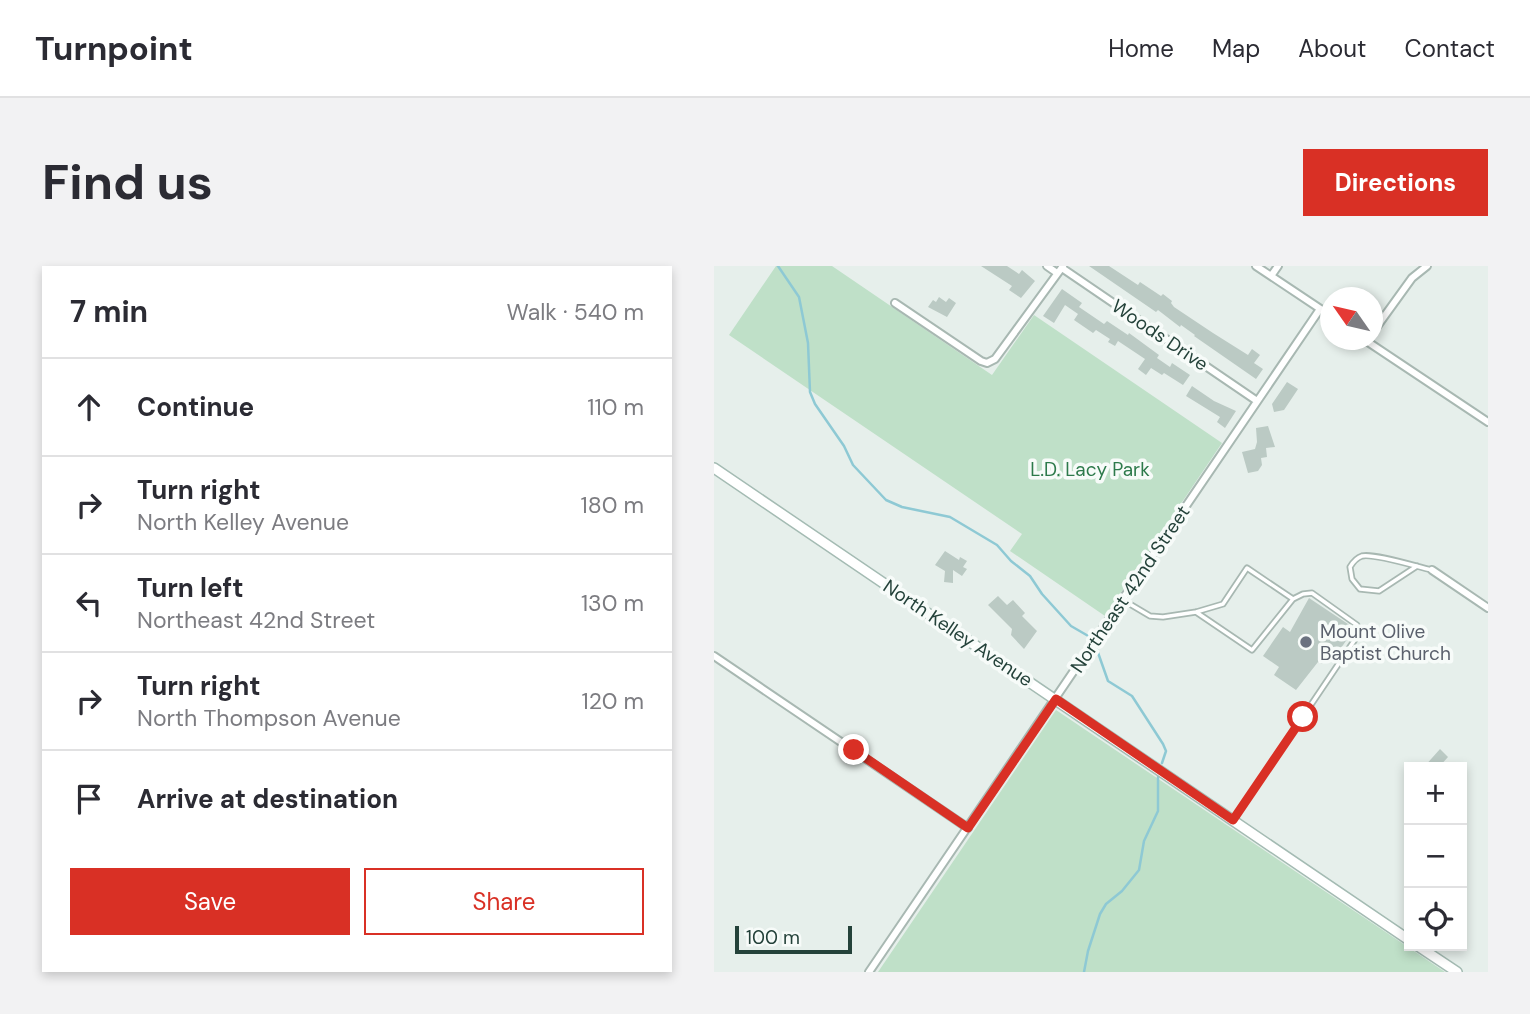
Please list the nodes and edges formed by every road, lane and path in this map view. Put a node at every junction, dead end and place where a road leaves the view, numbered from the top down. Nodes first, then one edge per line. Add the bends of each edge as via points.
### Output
1 (1047, 266) edge
2 (1256, 266) edge
3 (1278, 266) edge
4 (1427, 266) edge
5 (1061, 269) edge
6 (1271, 276) junction
7 (895, 303) dead end
8 (1320, 309) joint
9 (1383, 318) edge
10 (1382, 350) edge
11 (1257, 401) junction
12 (1488, 422) edge
13 (714, 468) edge
14 (1417, 566) junction
15 (1432, 570) joint
16 (1293, 599) junction
17 (1123, 600) junction
18 (1488, 608) edge
19 (1196, 612) junction
20 (714, 656) edge
21 (1056, 699) junction
22 (1233, 820) junction
23 (968, 828) junction
24 (1404, 937) edge
25 (1426, 951) edge
26 (869, 972) edge
27 (1457, 972) edge

1 - 5 street, Woods Drive
2 - 6 street
3 - 6 street
4 - 9 street via 1412,278
5 - 7 street via 995,359 988,362
5 - 11 street, Woods Drive
6 - 8 street
8 - 11 street, Northeast 42nd Street
10 - 12 street
11 - 17 street, Northeast 42nd Street
13 - 21 street, North Kelley Avenue
14 - 14 lane via 1365,555 1355,559 1350,568 1360,589 1380,591
14 - 15 lane
15 - 18 street
16 - 19 lane via 1247,568 1223,604
16 - 19 lane via 1252,650
16 - 22 lane via 1312,593 1357,625 1358,635
17 - 19 lane via 1150,615
17 - 21 street, Northeast 42nd Street
20 - 23 street
21 - 22 street, North Kelley Avenue
21 - 23 street, Northeast 42nd Street
22 - 24 street, North Kelley Avenue
23 - 26 street, Northeast 42nd Street
25 - 27 street

